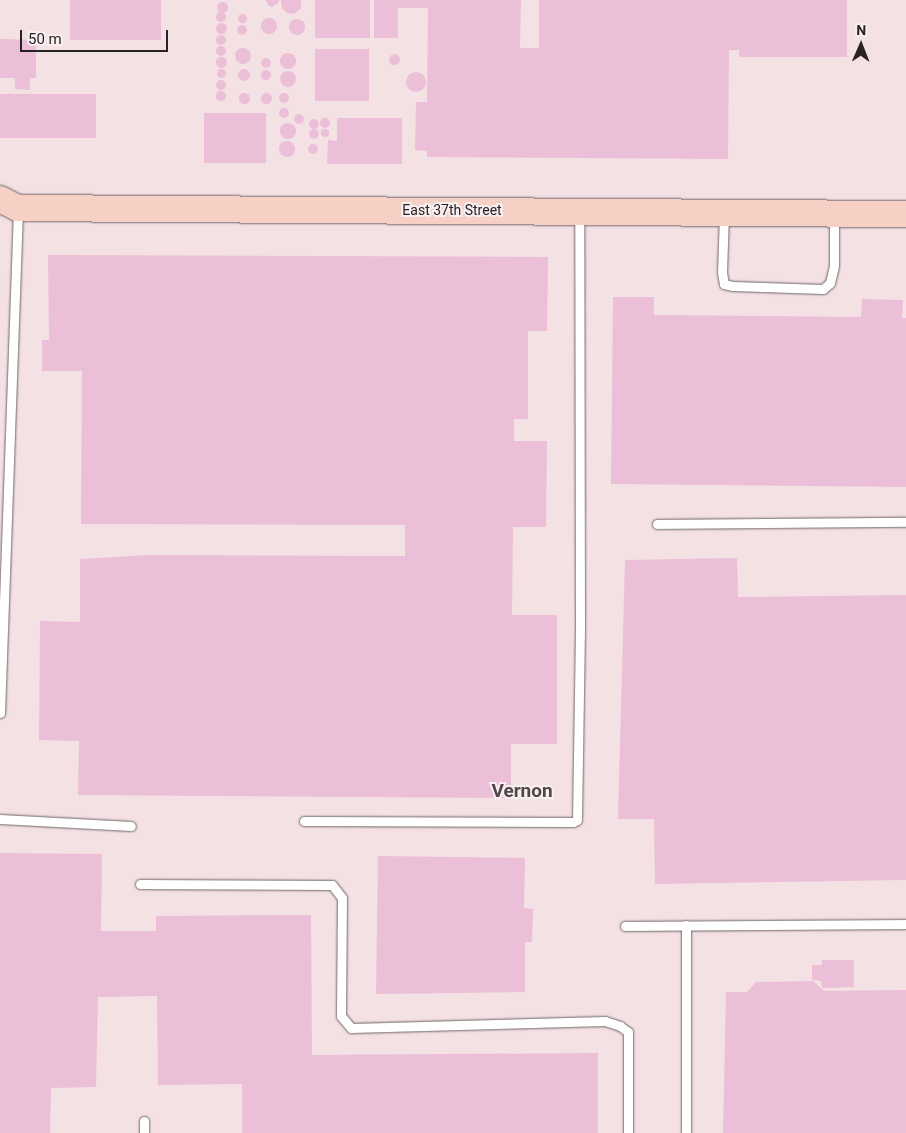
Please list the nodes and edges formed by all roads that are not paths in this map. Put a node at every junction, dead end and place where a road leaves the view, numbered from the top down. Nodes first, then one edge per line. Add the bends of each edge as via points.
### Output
1 (6, 208) edge
2 (579, 211) junction
3 (724, 213) junction
4 (834, 214) junction
5 (906, 214) edge
6 (906, 522) edge
7 (657, 524) dead end
8 (0, 713) edge
9 (0, 819) edge
10 (304, 821) dead end
11 (131, 826) dead end
12 (140, 884) dead end
13 (906, 924) edge
14 (686, 925) junction
15 (625, 926) dead end
16 (144, 1121) dead end
17 (144, 1133) edge
18 (628, 1133) edge
19 (686, 1133) edge

1 - 2 main road, East 37th Street
1 - 8 lane
2 - 3 main road, East 37th Street
2 - 10 lane via 577,820
3 - 4 main road, East 37th Street
3 - 4 lane via 724,284 823,289 830,283 834,264
4 - 5 main road, East 37th Street
6 - 7 lane
9 - 11 lane
12 - 18 lane via 332,885 342,898 341,1016 352,1028 605,1020 620,1026 628,1032
13 - 14 lane
14 - 15 lane
14 - 19 lane
16 - 17 lane

